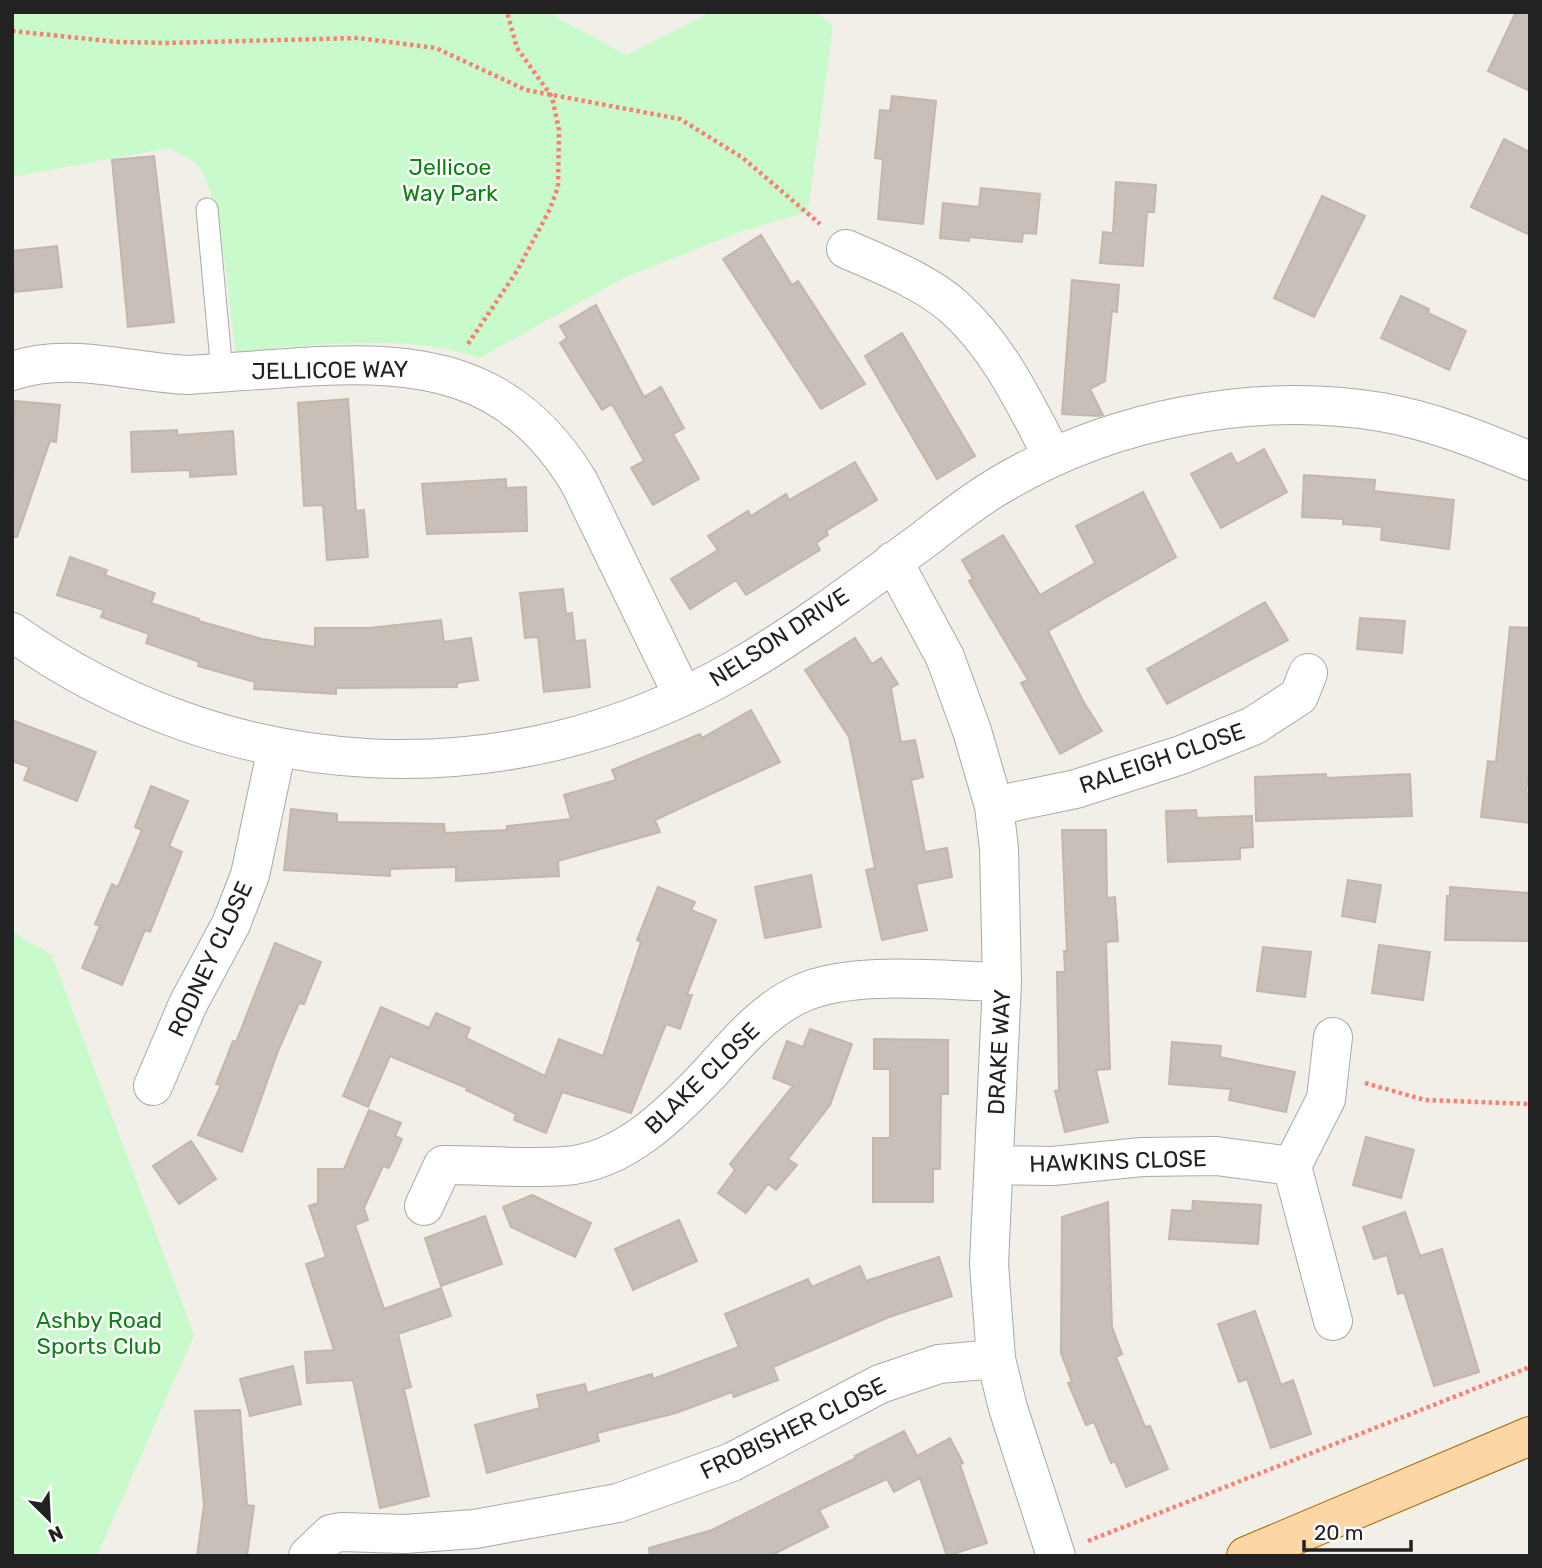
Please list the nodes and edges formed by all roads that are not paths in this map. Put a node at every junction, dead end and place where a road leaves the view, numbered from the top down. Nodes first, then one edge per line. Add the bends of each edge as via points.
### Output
1 (207, 209) dead end
2 (846, 249) road end
3 (12, 371) edge
4 (222, 372) junction
5 (1053, 457) junction
6 (1530, 461) edge
7 (894, 561) junction
8 (12, 632) edge
9 (1308, 673) dead end
10 (683, 696) junction
11 (277, 748) junction
12 (994, 806) junction
13 (1002, 982) junction
14 (1331, 1056) road end
15 (153, 1086) dead end
16 (994, 1165) junction
17 (1292, 1166) junction
18 (424, 1206) dead end
19 (1333, 1321) dead end
20 (996, 1359) junction
21 (1530, 1436) edge
22 (1066, 1550) edge
23 (308, 1556) edge
24 (1246, 1556) edge

1 - 4 lane
2 - 5 street via 899,272 953,307 1004,366
3 - 4 street, JELLICOE WAY via 58,361 156,374
4 - 10 street, JELLICOE WAY via 390,365 464,379 511,406 558,448 579,482
5 - 6 street, NELSON DRIVE via 1149,424 1281,406 1380,412 1433,424
5 - 7 street, NELSON DRIVE via 961,510
7 - 10 street, NELSON DRIVE via 737,668
7 - 12 street, DRAKE WAY via 944,657
8 - 11 street, NELSON DRIVE via 139,705
9 - 12 street, RALEIGH CLOSE via 1299,696 1253,726 1116,777
10 - 11 street, NELSON DRIVE via 561,740 445,760 374,760
11 - 15 street, RODNEY CLOSE via 250,875
12 - 13 street, DRAKE WAY
13 - 16 street, DRAKE WAY
13 - 18 street, BLAKE CLOSE via 845,981 800,994 771,1012 687,1097 635,1141 568,1166 443,1165
14 - 17 street via 1326,1099
16 - 17 street, HAWKINS CLOSE via 1216,1157
16 - 20 street, DRAKE WAY via 989,1264
17 - 19 street
20 - 22 street, DRAKE WAY via 1007,1408
20 - 23 street, FROBISHER CLOSE via 939,1364 889,1380 732,1462 618,1503 475,1530 342,1532 331,1534
21 - 24 main road

